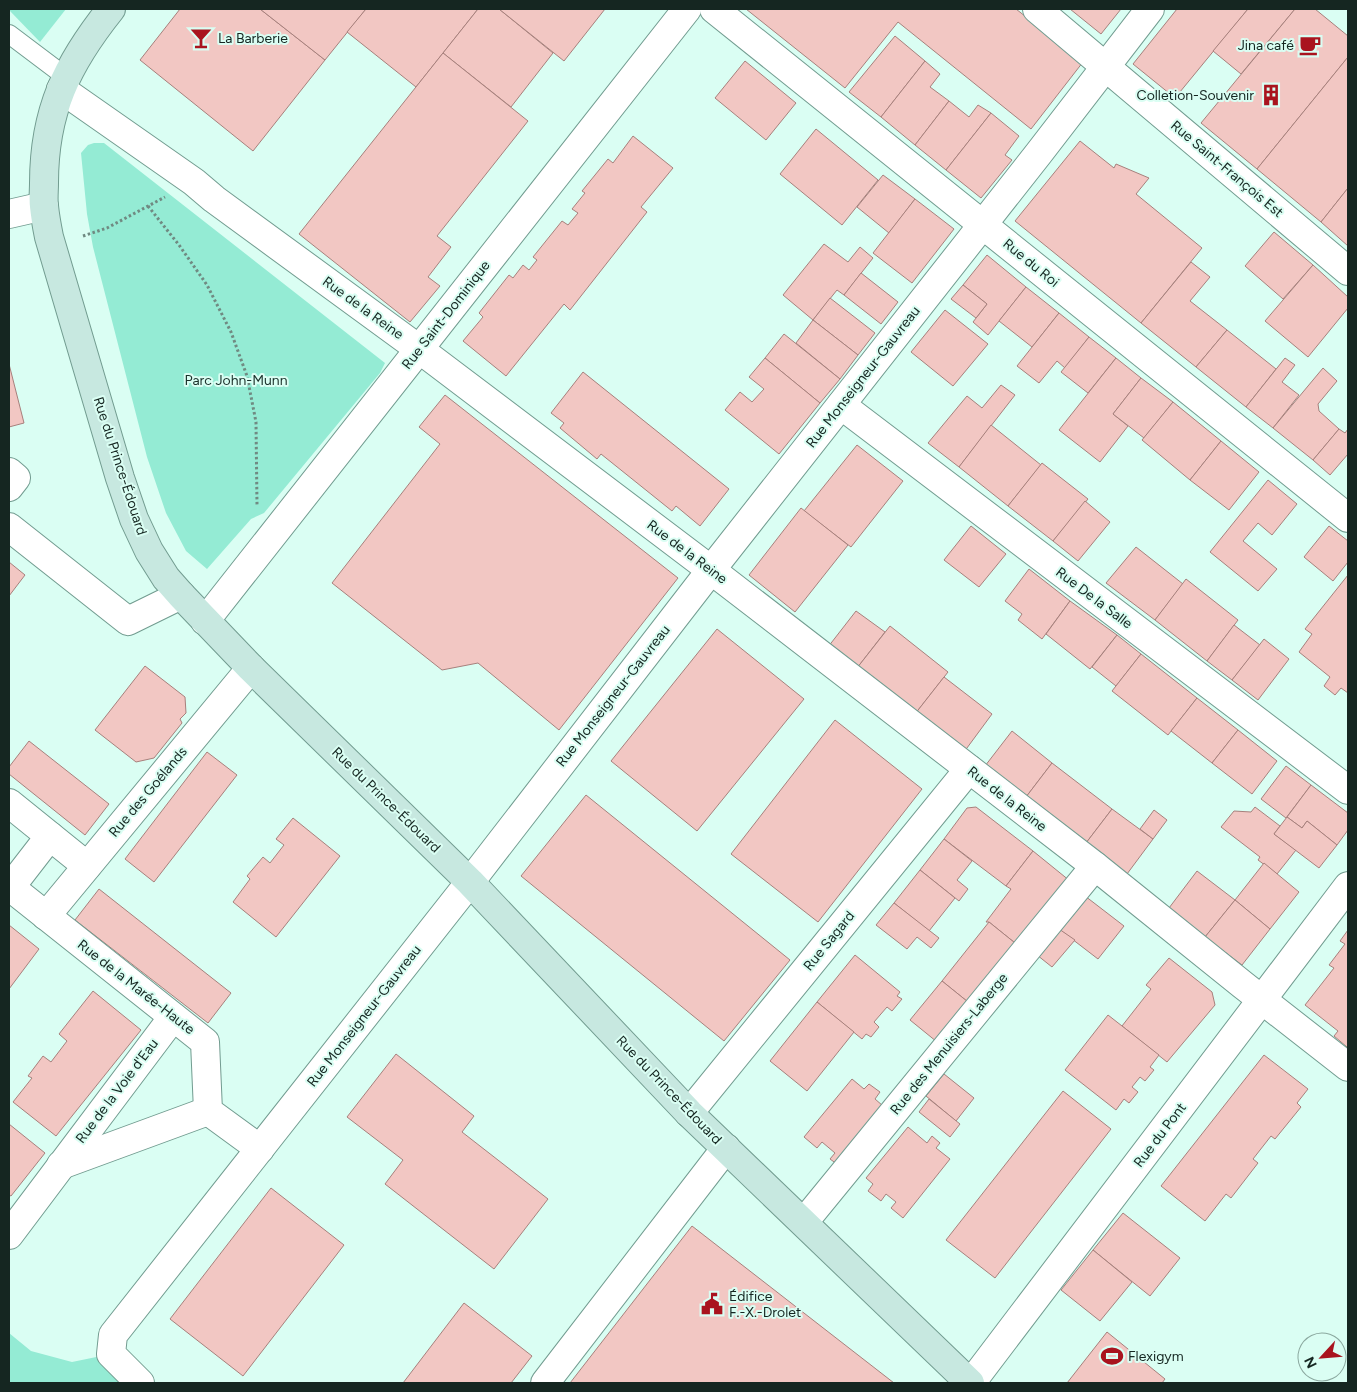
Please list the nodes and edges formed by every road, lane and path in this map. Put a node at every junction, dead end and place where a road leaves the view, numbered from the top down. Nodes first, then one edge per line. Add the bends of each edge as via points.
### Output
1 (111, 9) edge
2 (687, 9) edge
3 (714, 9) edge
4 (1037, 9) edge
5 (1150, 9) edge
6 (9, 34) edge
7 (1106, 67) junction
8 (63, 83) junction
9 (165, 197) dead end
10 (44, 206) junction
11 (148, 206) junction
12 (9, 214) edge
13 (983, 224) junction
14 (83, 236) dead end
15 (1348, 271) edge
16 (419, 349) junction
17 (841, 405) junction
18 (9, 472) edge
19 (9, 487) edge
20 (257, 514) dead end
21 (1348, 518) edge
22 (9, 527) edge
23 (711, 570) junction
24 (181, 595) junction
25 (205, 621) junction
26 (251, 668) junction
27 (969, 769) junction
28 (1348, 790) edge
29 (9, 803) edge
30 (50, 836) junction
31 (87, 866) junction
32 (1094, 866) junction
33 (470, 882) junction
34 (1348, 886) edge
35 (10, 888) edge
36 (46, 916) junction
37 (1262, 1000) junction
38 (173, 1017) junction
39 (1348, 1067) edge
40 (208, 1111) junction
41 (690, 1113) junction
42 (726, 1148) junction
43 (260, 1149) junction
44 (61, 1165) junction
45 (804, 1222) junction
46 (9, 1235) edge
47 (140, 1383) edge
48 (545, 1383) edge
49 (970, 1383) edge

1 - 8 street, Rue du Prince-Édouard
2 - 16 street, Rue Saint-Dominique
3 - 13 street, Rue du Roi
4 - 7 street, Rue Saint-François Est
5 - 7 street, Rue Monseigneur-Gauvreau
6 - 8 lane
7 - 13 street, Rue Monseigneur-Gauvreau
7 - 15 street, Rue Saint-François Est
8 - 10 street, Rue du Prince-Édouard via 48,130
8 - 16 street, Rue de la Reine
9 - 11 path
10 - 12 street
10 - 24 street, Rue du Prince-Édouard via 49,237 134,519 149,551
11 - 14 path via 107,228
11 - 20 path via 207,285 231,332 247,376 256,422
13 - 17 street, Rue Monseigneur-Gauvreau
13 - 21 street, Rue du Roi
16 - 23 street, Rue de la Reine
16 - 25 street, Rue Saint-Dominique
17 - 23 street, Rue Monseigneur-Gauvreau
17 - 28 street, Rue De la Salle
18 - 19 street via 16,478
22 - 24 street via 128,621
23 - 27 street, Rue de la Reine
23 - 33 street, Rue Monseigneur-Gauvreau
24 - 25 street, Rue du Prince-Édouard
25 - 26 street, Rue du Prince-Édouard
26 - 31 street, Rue des Goélands
26 - 33 street, Rue du Prince-Édouard
27 - 32 street, Rue de la Reine
27 - 41 street, Rue Sagard
29 - 30 street
30 - 31 street
30 - 35 street
31 - 36 street, Rue des Goélands
32 - 37 street, Rue de la Reine
32 - 45 street, Rue des Menuisiers-Laberge
33 - 41 street, Rue du Prince-Édouard
33 - 43 street, Rue Monseigneur-Gauvreau
34 - 37 street, Rue du Pont
35 - 36 street, Rue de la Marée-Haute
36 - 38 street, Rue de la Marée-Haute
37 - 39 street, Rue de la Reine
37 - 49 street, Rue du Pont
38 - 40 street, Rue de la Marée-Haute via 204,1042
38 - 44 street, Rue de la Voie d'Eau
40 - 43 street
40 - 44 street, Rue de la Voie d'Eau
41 - 42 street, Rue du Prince-Édouard
42 - 45 street, Rue du Prince-Édouard
42 - 48 street
43 - 47 street, Rue Monseigneur-Gauvreau via 113,1335 111,1354
44 - 46 street, Rue de la Voie d'Eau
45 - 49 street, Rue du Prince-Édouard

